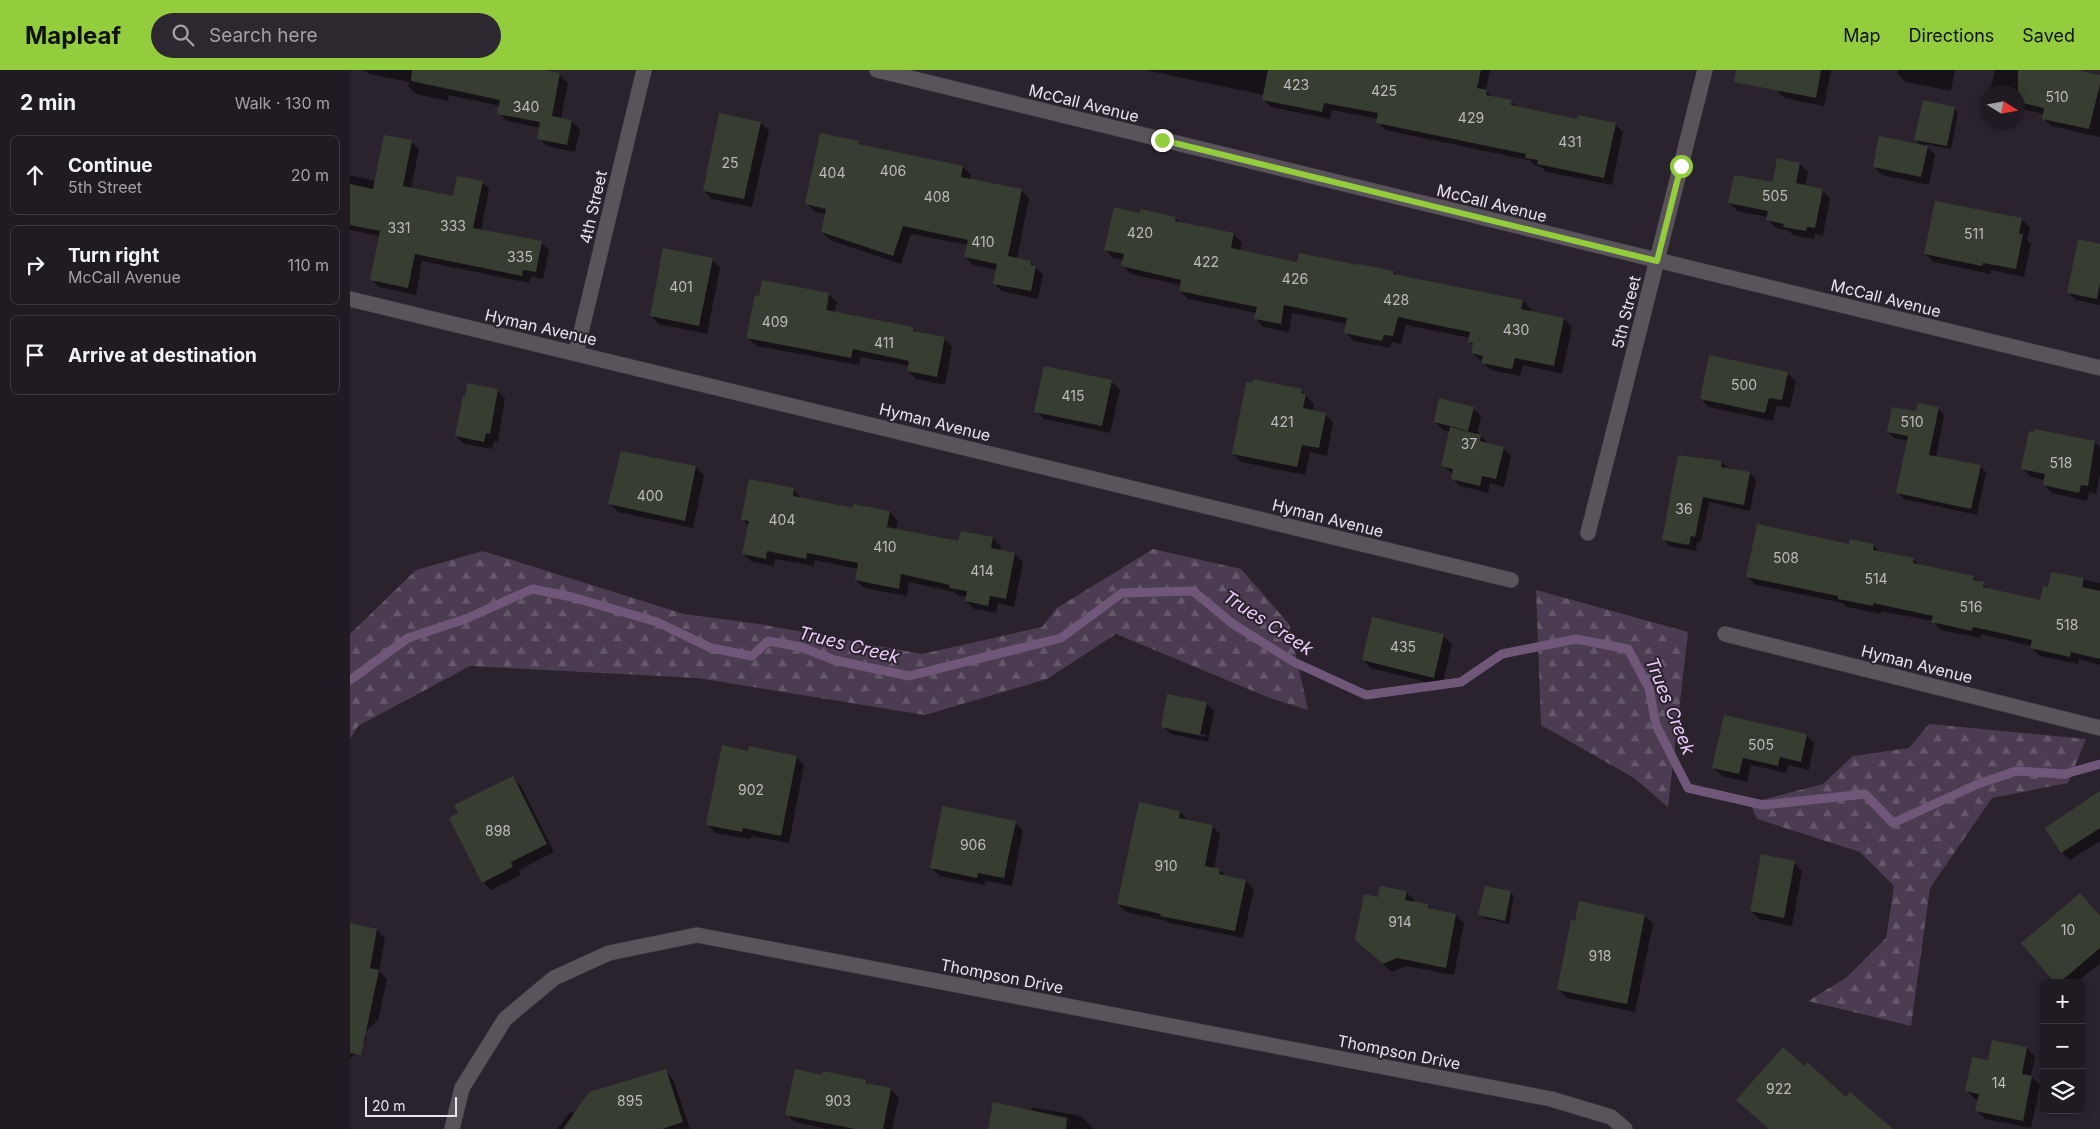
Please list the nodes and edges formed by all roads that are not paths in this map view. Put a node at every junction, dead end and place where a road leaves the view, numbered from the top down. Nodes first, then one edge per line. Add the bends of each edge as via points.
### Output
1 (644, 70) edge
2 (877, 70) edge
3 (1705, 70) edge
4 (1657, 261) junction
5 (350, 299) edge
6 (576, 353) junction
7 (2100, 368) edge
8 (1588, 533) dead end
9 (1511, 580) dead end
10 (1725, 634) dead end
11 (2100, 728) edge
12 (452, 1129) edge
13 (1626, 1129) edge

1 - 6 street, 4th Street
2 - 4 street, McCall Avenue
3 - 4 street, 5th Street
4 - 7 street, McCall Avenue
4 - 8 street, 5th Street
5 - 6 street, Hyman Avenue
6 - 9 street, Hyman Avenue
10 - 11 street, Hyman Avenue
12 - 13 street, Thompson Drive via 462,1088 505,1019 554,978 609,953 697,936 1551,1099 1611,1117

